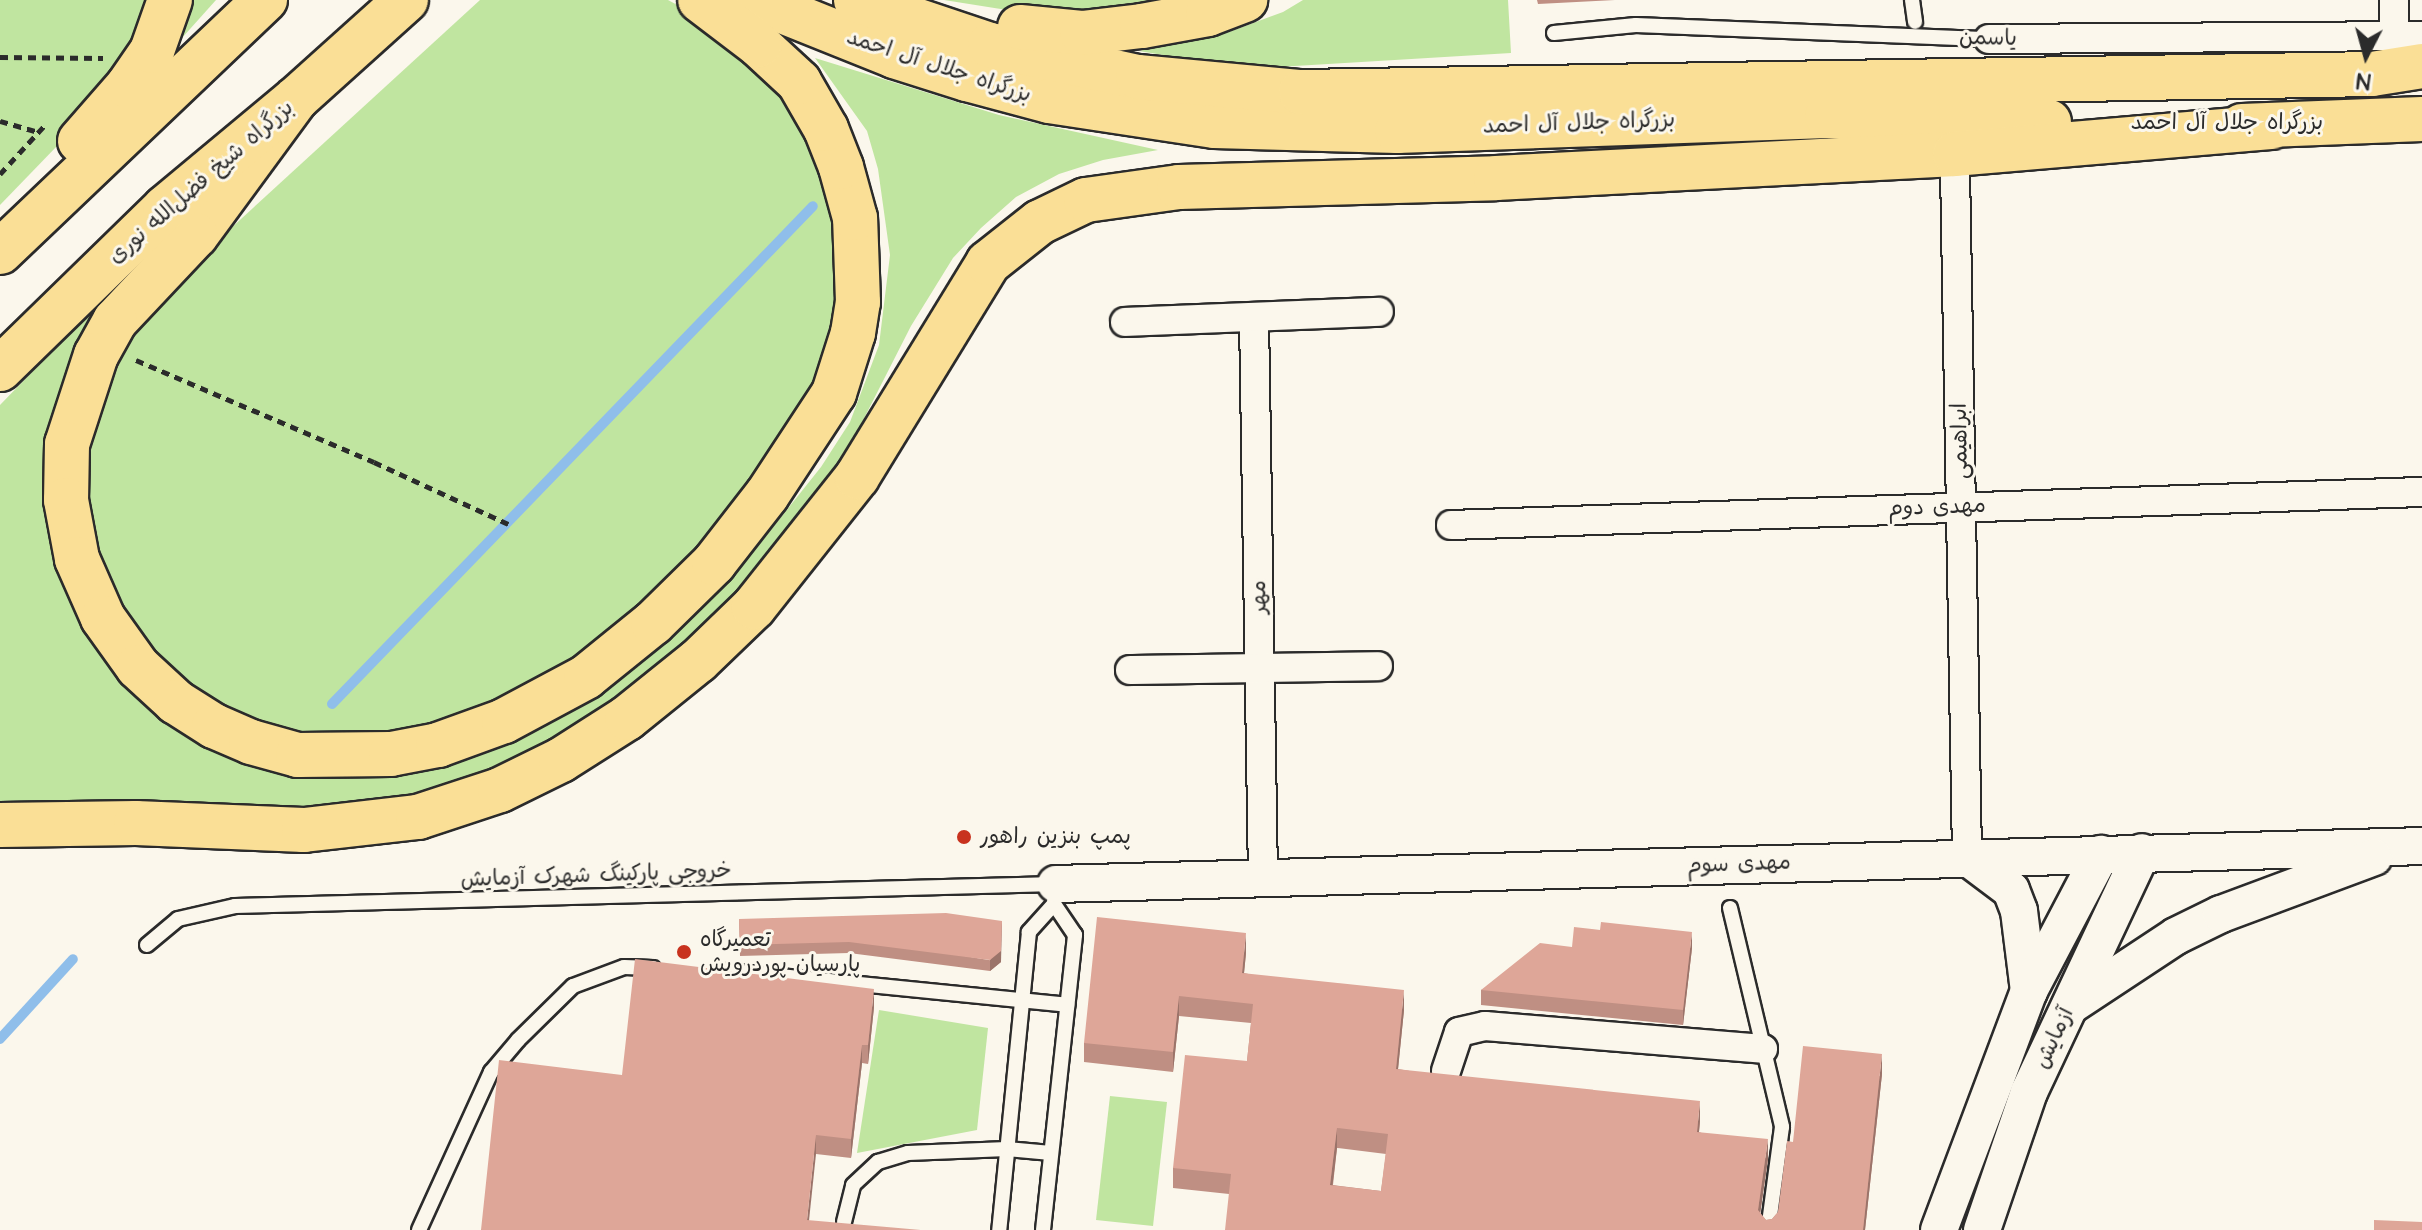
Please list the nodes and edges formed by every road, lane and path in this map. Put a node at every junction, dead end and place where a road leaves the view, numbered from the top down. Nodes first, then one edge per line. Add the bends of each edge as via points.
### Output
1 (170, 0) edge
2 (265, 0) edge
3 (406, 0) edge
4 (700, 0) edge
5 (755, 0) edge
6 (856, 0) edge
7 (900, 0) edge
8 (1245, 0) edge
9 (1912, 0) edge
10 (2394, 0) edge
11 (1915, 22) dead end
12 (1554, 33) dead end
13 (1989, 39) joint
14 (2415, 42) edge
15 (111, 43) dead end
16 (0, 57) edge
17 (296, 99) junction
18 (2422, 119) edge
19 (0, 121) edge
20 (2272, 127) junction
21 (38, 132) dead end
22 (1955, 168) dead end
23 (0, 241) edge
24 (0, 252) edge
25 (1379, 312) dead end
26 (1254, 317) junction
27 (1125, 322) dead end
28 (127, 357) dead end
29 (0, 369) edge
30 (2422, 492) edge
31 (1961, 506) junction
32 (508, 524) dead end
33 (1451, 525) dead end
34 (1378, 666) dead end
35 (1260, 667) junction
36 (1130, 670) dead end
37 (0, 825) edge
38 (2412, 846) edge
39 (2142, 852) junction
40 (2101, 854) junction
41 (1967, 857) junction
42 (1263, 878) junction
43 (1055, 894) junction
44 (1730, 908) dead end
45 (147, 945) dead end
46 (668, 968) edge
47 (713, 970) edge
48 (2029, 991) junction
49 (1022, 1000) junction
50 (1067, 1005) junction
51 (2069, 1007) junction
52 (1763, 1049) junction
53 (1446, 1071) edge
54 (1007, 1149) junction
55 (1051, 1153) junction
56 (844, 1222) edge
57 (419, 1230) edge
58 (999, 1230) edge
59 (1043, 1230) edge
60 (1768, 1230) edge
61 (1939, 1230) edge
62 (1982, 1230) edge

1 - 23 highway via 152,51 128,86
2 - 24 highway
3 - 17 highway, بزرگراه شیخ فضل‌الله نوری
4 - 17 highway via 799,82 833,148 855,218 859,268 858,302 834,393 767,495 714,563 653,623 586,677 504,721 438,745 391,754 298,755 214,726 176,702 138,667 103,618 77,559 65,475 67,444 87,376 115,321 196,235
5 - 20 highway, بزرگراه جلال آل احمد via 967,79 1049,101 1214,126 1397,131 1827,116
6 - 14 highway, بزرگراه جلال آل احمد via 990,45 1138,77 1301,92 2372,74
7 - 8 highway via 1015,26 1082,33 1208,14
9 - 11 lane
10 - 14 street
12 - 13 lane, یاسمن via 1636,25
13 - 14 street, یاسمن
15 - 16 path via 104,58
17 - 29 highway, بزرگراه شیخ فضل‌الله نوری via 165,208
18 - 20 highway, بزرگراه جلال آل احمد
19 - 21 path
20 - 37 highway via 1908,157 1496,178 1179,187 1086,200 1040,222 988,263 857,477 754,607 627,718 561,760 500,790 418,817 304,830 136,823
22 - 31 street, ابراهیمی
25 - 26 street
26 - 27 street
26 - 35 street, مهر
28 - 32 path
30 - 31 street, مهدی دوم
31 - 33 street, مهدی دوم
31 - 41 street, ابراهیمی
34 - 35 street
35 - 36 street
35 - 42 street, مهر
38 - 39 street, مهدی سوم
38 - 51 street via 2221,914 2176,936
39 - 40 street, مهدی سوم
39 - 51 street, آزمایش
40 - 41 street, مهدی سوم
40 - 48 street, آزمایش
41 - 42 street, مهدی سوم
41 - 48 street via 2011,890 2019,911
42 - 43 street, مهدی سوم
43 - 45 lane, خروجی پارکینگ شهرک آزمایش via 235,906 178,919
43 - 49 lane via 1029,932
43 - 50 lane via 1075,935
44 - 52 lane
46 - 57 lane via 624,967 573,986 518,1040 491,1072
47 - 49 lane
48 - 61 street, آزمایش
49 - 50 lane
49 - 54 lane
50 - 55 lane
51 - 62 street, آزمایش via 2029,1092
52 - 53 street via 1485,1026 1459,1032
52 - 60 lane via 1782,1127
54 - 55 lane
54 - 56 lane via 908,1153 878,1162 853,1185
54 - 58 lane
55 - 59 lane

